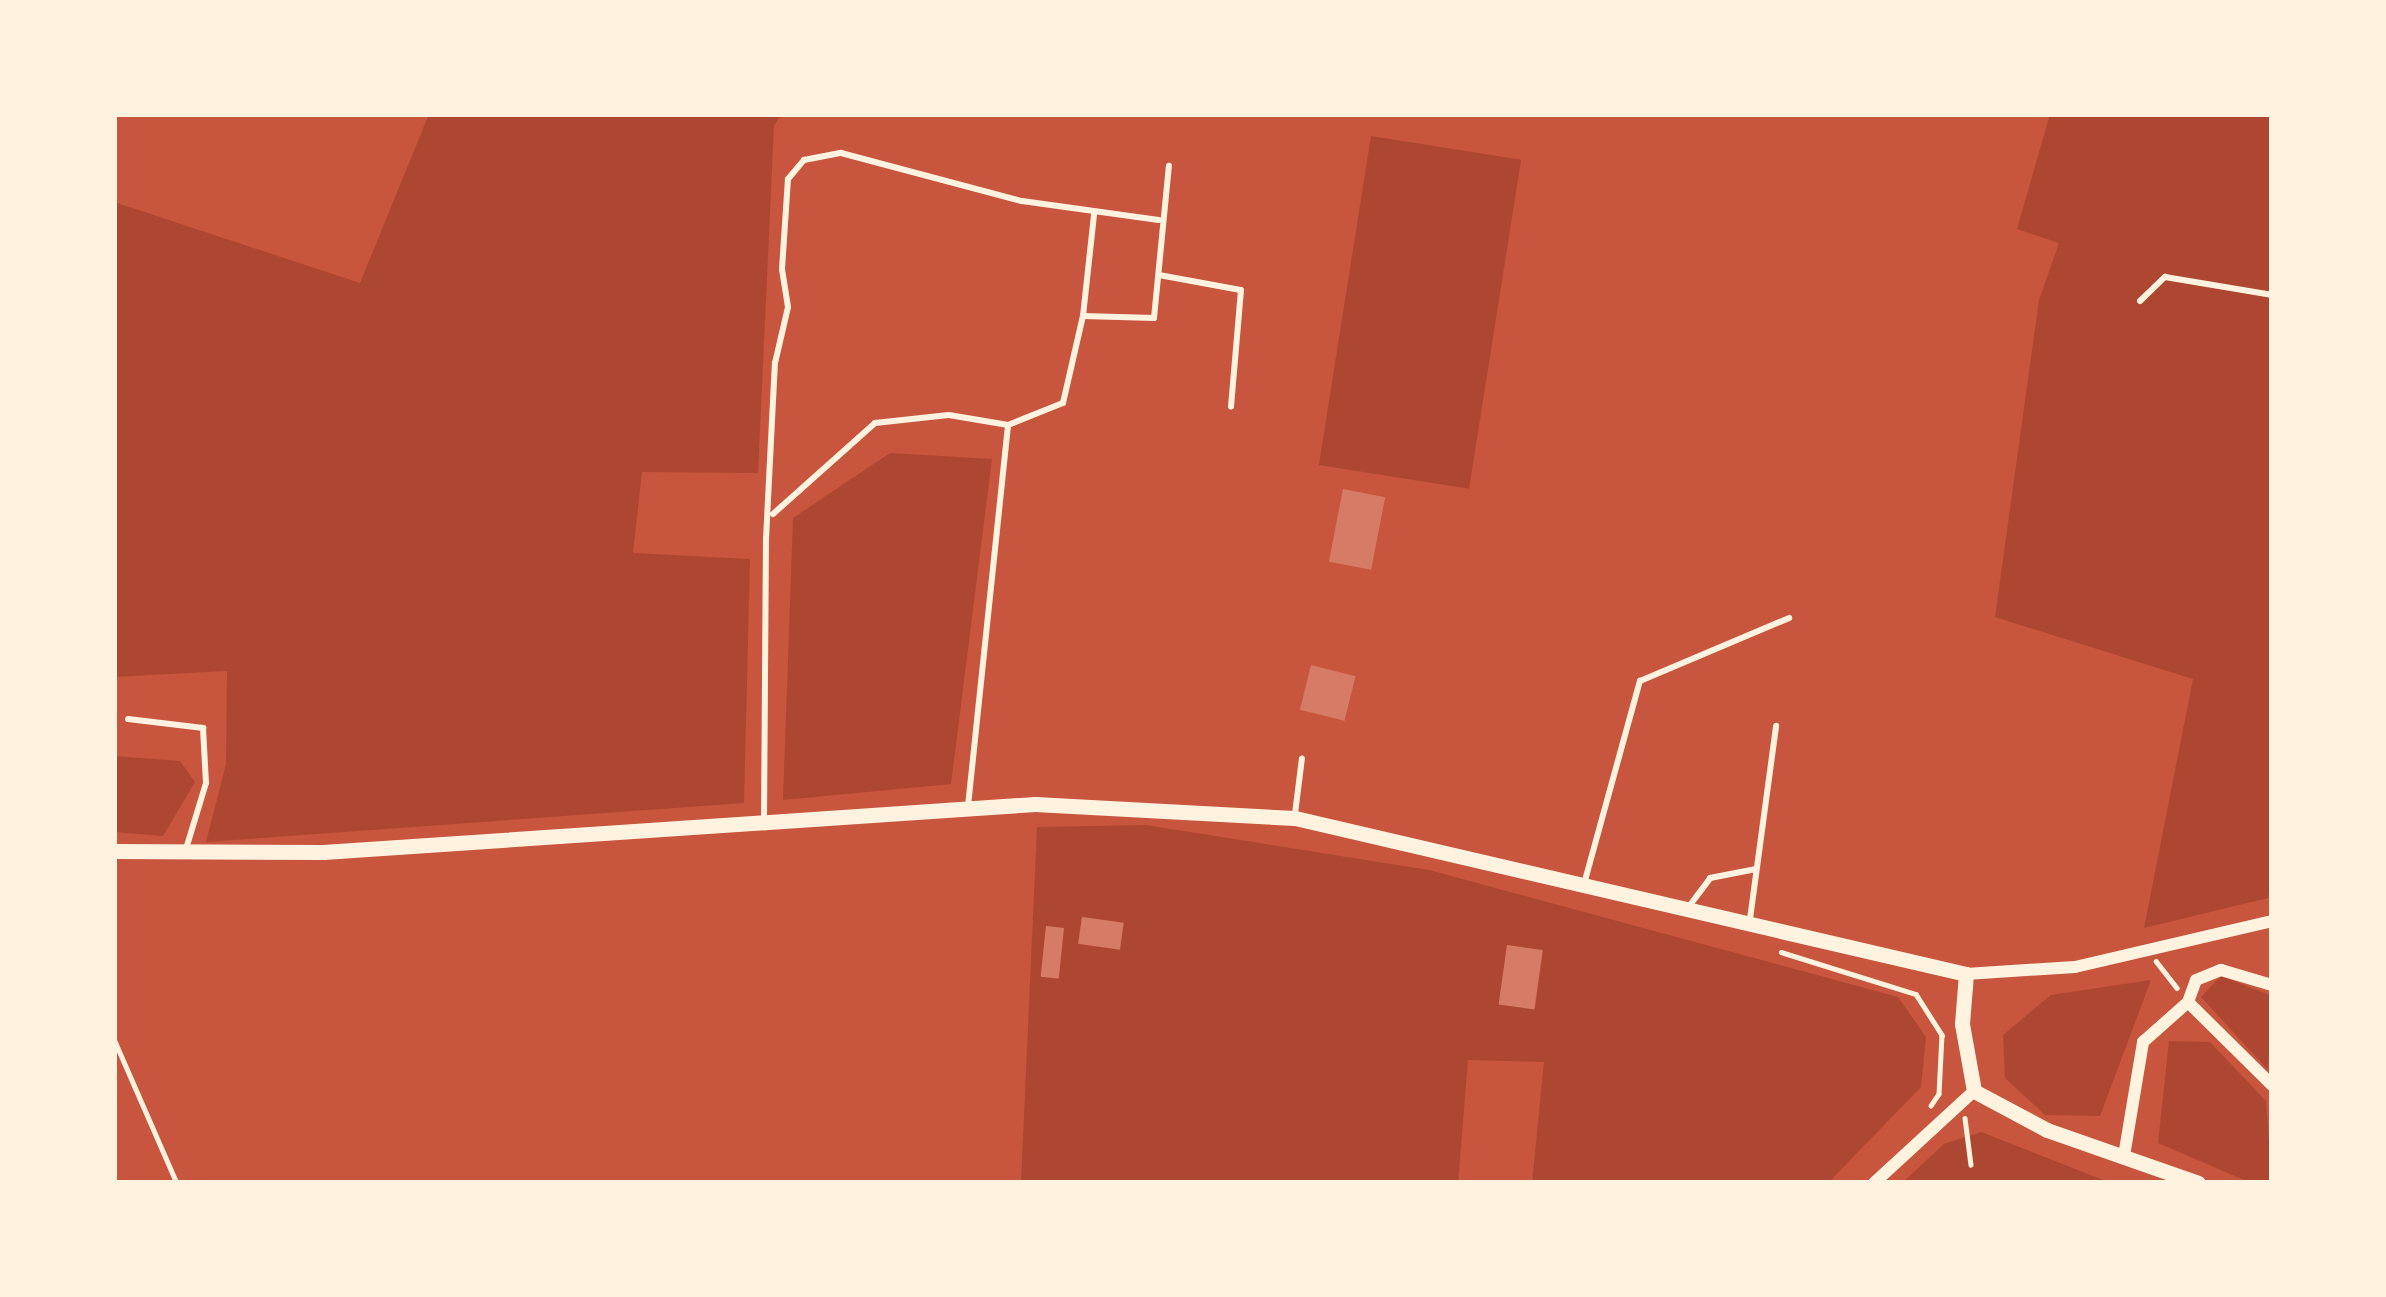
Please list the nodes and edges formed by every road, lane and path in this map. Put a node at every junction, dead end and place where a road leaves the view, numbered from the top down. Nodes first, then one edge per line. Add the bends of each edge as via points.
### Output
1 (1168, 166) dead end
2 (1094, 214) junction
3 (1159, 220) junction
4 (1160, 274) junction
5 (2272, 296) edge
6 (2140, 301) dead end
7 (1083, 316) junction
8 (1231, 407) dead end
9 (1008, 425) junction
10 (772, 514) junction
11 (1789, 619) dead end
12 (128, 719) dead end
13 (1776, 726) dead end
14 (1302, 758) dead end
15 (968, 806) junction
16 (1294, 818) junction
17 (764, 821) junction
18 (114, 851) edge
19 (184, 852) junction
20 (1756, 869) junction
21 (1583, 887) junction
22 (1685, 911) junction
23 (2272, 921) edge
24 (1749, 929) junction
25 (1769, 948) dead end
26 (2150, 951) junction
27 (1966, 974) junction
28 (2272, 985) edge
29 (2190, 997) junction
30 (114, 1039) edge
31 (2272, 1085) edge
32 (1969, 1096) junction
33 (1922, 1120) dead end
34 (2124, 1156) junction
35 (1971, 1166) dead end
36 (177, 1183) edge
37 (1874, 1183) edge
38 (2198, 1183) edge

1 - 3 lane
2 - 3 lane
2 - 7 lane
2 - 10 lane via 842,153 796,166 784,195 788,307 774,378
3 - 4 lane
4 - 7 lane via 1154,318
4 - 8 lane via 1241,290
5 - 6 lane via 2164,277
7 - 9 lane via 1063,403
9 - 10 lane via 950,415 875,423
9 - 15 lane
10 - 17 lane
11 - 21 lane via 1640,681
12 - 19 lane via 203,728 206,783
13 - 20 lane
14 - 16 lane
15 - 16 street
15 - 17 street
16 - 21 street
17 - 19 street via 368,849
18 - 19 street
20 - 22 lane via 1710,878
20 - 24 lane
21 - 22 street
22 - 24 street
23 - 26 street
24 - 27 street
25 - 33 path via 1916,994 1942,1036 1939,1094
26 - 27 street
26 - 29 path via 2169,987
27 - 32 street
28 - 29 street via 2221,970 2196,980
29 - 31 street
29 - 34 street via 2144,1042
30 - 36 path
32 - 34 street
32 - 35 path
32 - 37 street
34 - 38 street

